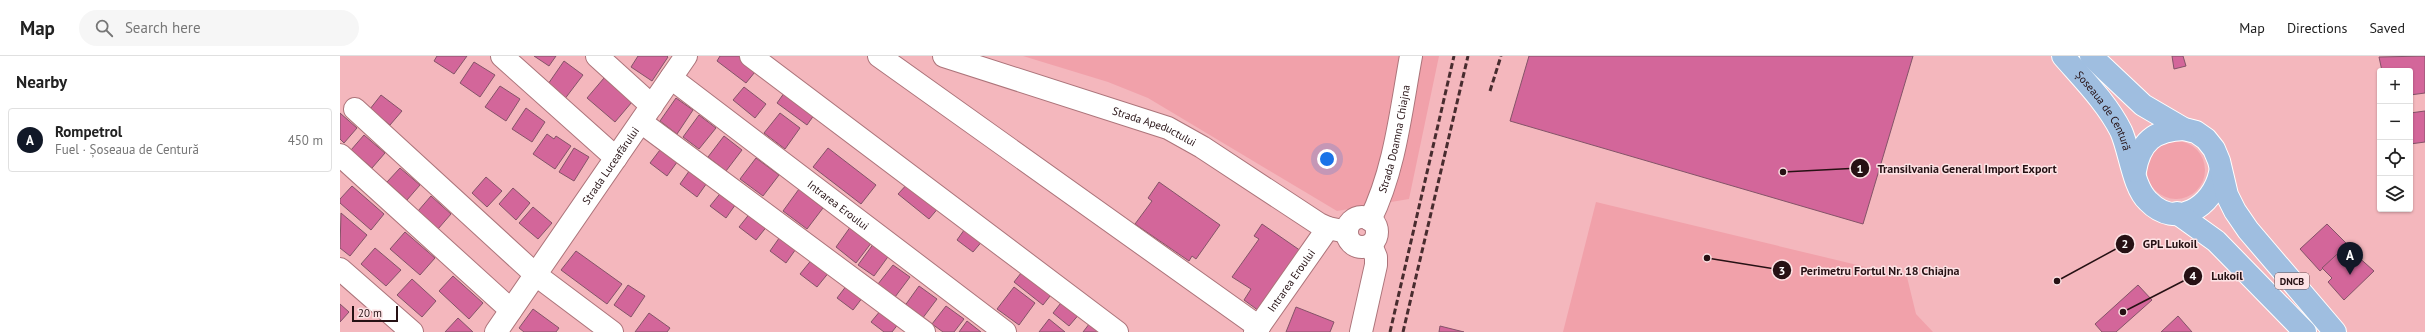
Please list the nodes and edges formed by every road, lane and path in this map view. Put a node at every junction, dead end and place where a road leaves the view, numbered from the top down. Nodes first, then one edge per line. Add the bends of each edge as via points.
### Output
1 (502, 56) edge
2 (597, 56) edge
3 (686, 56) edge
4 (751, 56) edge
5 (879, 56) edge
6 (944, 56) edge
7 (1411, 56) edge
8 (2063, 56) edge
9 (2091, 56) edge
10 (671, 78) junction
11 (355, 109) dead end
12 (647, 114) junction
13 (2184, 129) junction
14 (340, 155) edge
15 (616, 158) junction
16 (2135, 171) junction
17 (2220, 173) junction
18 (2177, 213) junction
19 (1370, 220) junction
20 (1338, 230) junction
21 (1371, 245) junction
22 (340, 269) edge
23 (536, 275) junction
24 (511, 310) junction
25 (1257, 329) edge
26 (499, 331) edge
27 (412, 332) edge
28 (612, 332) edge
29 (924, 332) edge
30 (1005, 332) edge
31 (1117, 332) edge
32 (1361, 332) edge
33 (2305, 332) edge
34 (2335, 332) edge

1 - 15 street
2 - 12 street
3 - 10 street, Strada Luceafărului
4 - 31 street
5 - 25 street
6 - 20 street, Strada Apeductului via 1168,128
7 - 19 street, Strada Doamna Chiajna via 1391,157 1383,188
8 - 16 main road, Șoseaua de Centură / DNCB via 2105,106 2120,129
9 - 13 main road, Șoseaua de Centură / DNCB via 2143,105
10 - 12 street, Strada Luceafărului
10 - 30 street, Intrarea Eroului
11 - 23 street
12 - 15 street, Strada Luceafărului
12 - 29 street
13 - 16 main road, Șoseaua de Centură / DNCB via 2169,129 2155,135 2144,144 2137,157
13 - 17 main road, Șoseaua de Centură / DNCB via 2196,132 2210,144 2219,161
14 - 24 street
15 - 23 street, Strada Luceafărului
16 - 18 main road, Șoseaua de Centură / DNCB via 2136,182 2147,201 2161,210
17 - 18 main road, Șoseaua de Centură / DNCB via 2214,192 2201,206 2189,212
17 - 34 main road, Șoseaua de Centură / DNCB via 2230,201 2248,230
18 - 33 main road, Șoseaua de Centură / DNCB via 2216,241
19 - 20 street via 1353,220
19 - 21 street via 1377,232
20 - 21 street via 1353,244 1362,247
20 - 25 street, Intrarea Eroului
21 - 32 street via 1376,265
22 - 27 street
23 - 24 street, Strada Luceafărului
23 - 28 street
24 - 26 street, Strada Luceafărului

